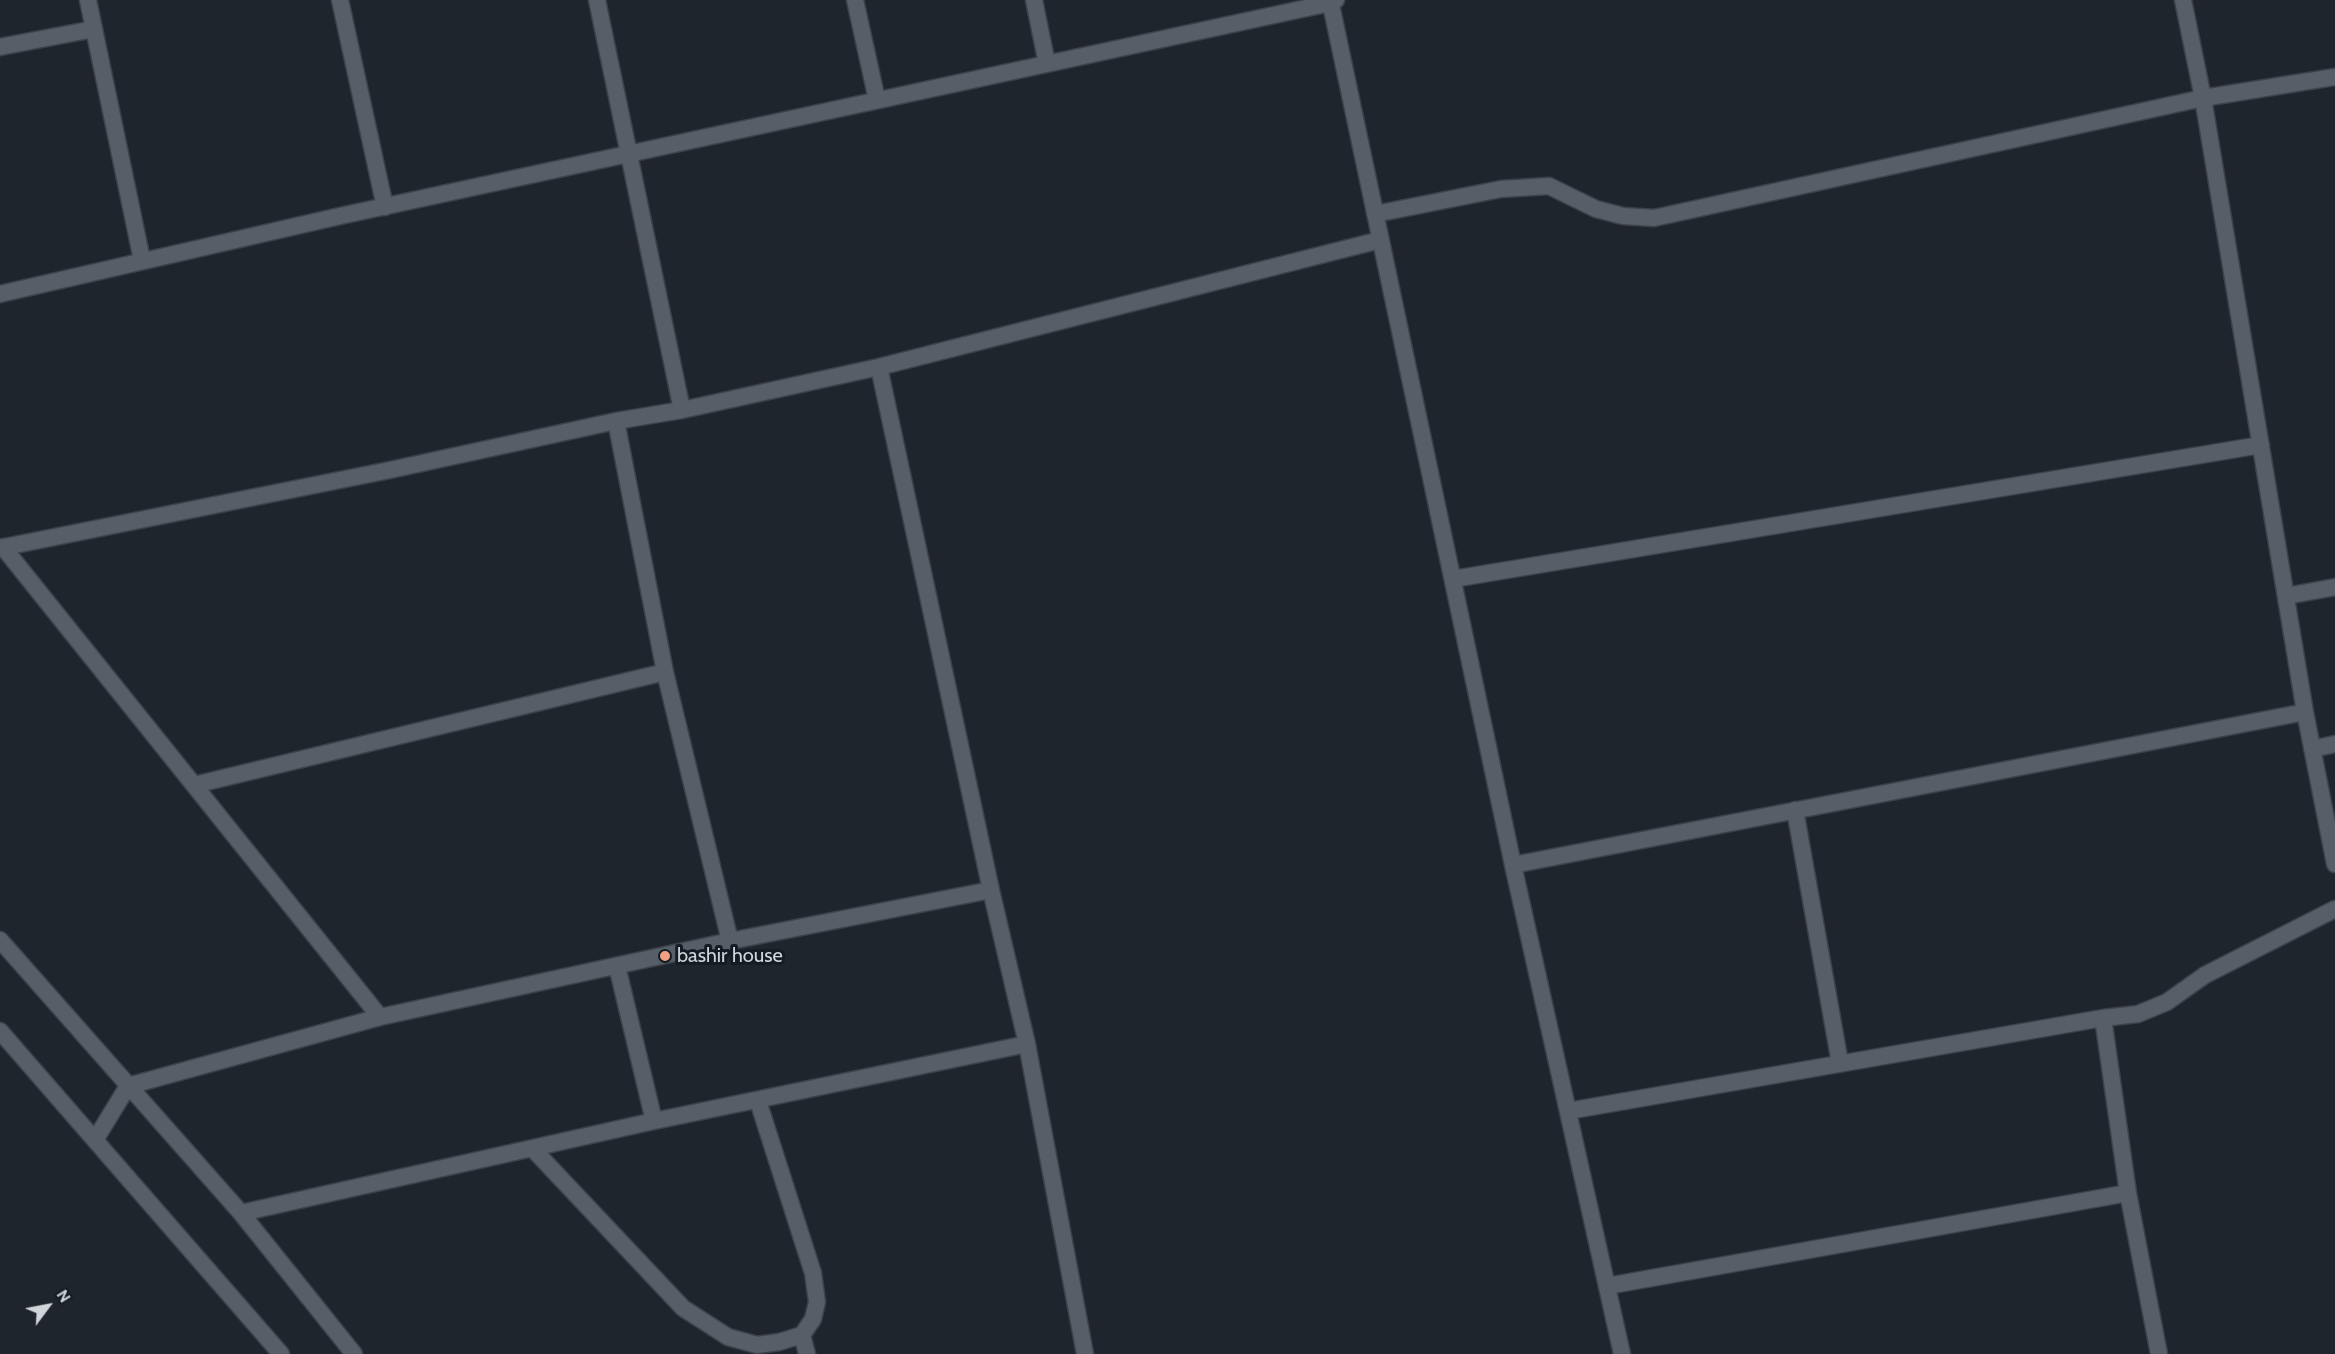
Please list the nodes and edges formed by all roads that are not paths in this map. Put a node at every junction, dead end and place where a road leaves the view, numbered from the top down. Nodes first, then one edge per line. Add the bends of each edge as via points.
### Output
1 (88, 0) edge
2 (340, 0) edge
3 (597, 0) edge
4 (855, 0) edge
5 (1034, 0) edge
6 (2183, 0) edge
7 (1332, 1) edge
8 (94, 29) junction
9 (0, 47) edge
10 (1047, 64) junction
11 (2335, 77) edge
12 (2204, 98) junction
13 (878, 100) junction
14 (628, 153) junction
15 (385, 207) junction
16 (1375, 214) junction
17 (1380, 240) junction
18 (142, 260) junction
19 (0, 294) edge
20 (879, 367) junction
21 (682, 410) junction
22 (616, 421) junction
23 (2261, 445) junction
24 (2, 547) edge
25 (1453, 579) junction
26 (2335, 587) edge
27 (2286, 596) junction
28 (665, 672) junction
29 (2305, 712) junction
30 (2335, 744) edge
31 (2312, 749) junction
32 (194, 785) junction
33 (1796, 810) junction
34 (2335, 864) edge
35 (1513, 865) junction
36 (991, 890) junction
37 (2335, 909) edge
38 (0, 940) edge
39 (730, 941) junction
40 (617, 966) junction
41 (380, 1017) junction
42 (2103, 1018) junction
43 (0, 1031) edge
44 (1026, 1044) junction
45 (1840, 1063) junction
46 (128, 1086) junction
47 (758, 1101) junction
48 (1568, 1111) junction
49 (654, 1121) junction
50 (95, 1140) junction
51 (532, 1148) junction
52 (2128, 1193) junction
53 (241, 1213) junction
54 (1607, 1286) junction
55 (802, 1335) junction
56 (281, 1354) edge
57 (354, 1354) edge
58 (807, 1354) edge
59 (1085, 1354) edge
60 (1622, 1354) edge
61 (2159, 1354) edge

1 - 8 street
2 - 15 street
3 - 14 street
4 - 13 street
5 - 10 street
6 - 12 street
7 - 10 street
7 - 16 street
8 - 9 street
8 - 18 street
10 - 13 street
11 - 12 street
12 - 16 street via 1654,218 1596,209 1549,186 1501,189
12 - 23 street
13 - 14 street
14 - 15 street
14 - 21 street
15 - 18 street
16 - 17 street
17 - 20 street
17 - 25 street
18 - 19 street
20 - 21 street
20 - 36 street
21 - 22 street
22 - 24 street
22 - 28 street
23 - 25 street
23 - 27 street
24 - 32 street
25 - 35 street
26 - 27 street
27 - 29 street
28 - 32 street
28 - 39 street
29 - 31 street
29 - 33 street
30 - 31 street
31 - 34 street
32 - 41 street
33 - 35 street
33 - 45 street
35 - 48 street
36 - 39 street
36 - 44 street
37 - 42 street via 2205,975 2167,1002 2138,1014
38 - 46 street
39 - 40 street
40 - 41 street
40 - 49 street
41 - 46 street
42 - 45 street
42 - 52 street
43 - 50 street
44 - 47 street
44 - 59 street
45 - 48 street
46 - 50 street
46 - 53 street
47 - 49 street
47 - 55 street via 813,1273 817,1302 813,1319
48 - 54 street
49 - 51 street
50 - 56 street
51 - 53 street
51 - 55 street via 683,1308 728,1337 757,1345
52 - 54 street
52 - 61 street
53 - 57 street
54 - 60 street
55 - 58 street

